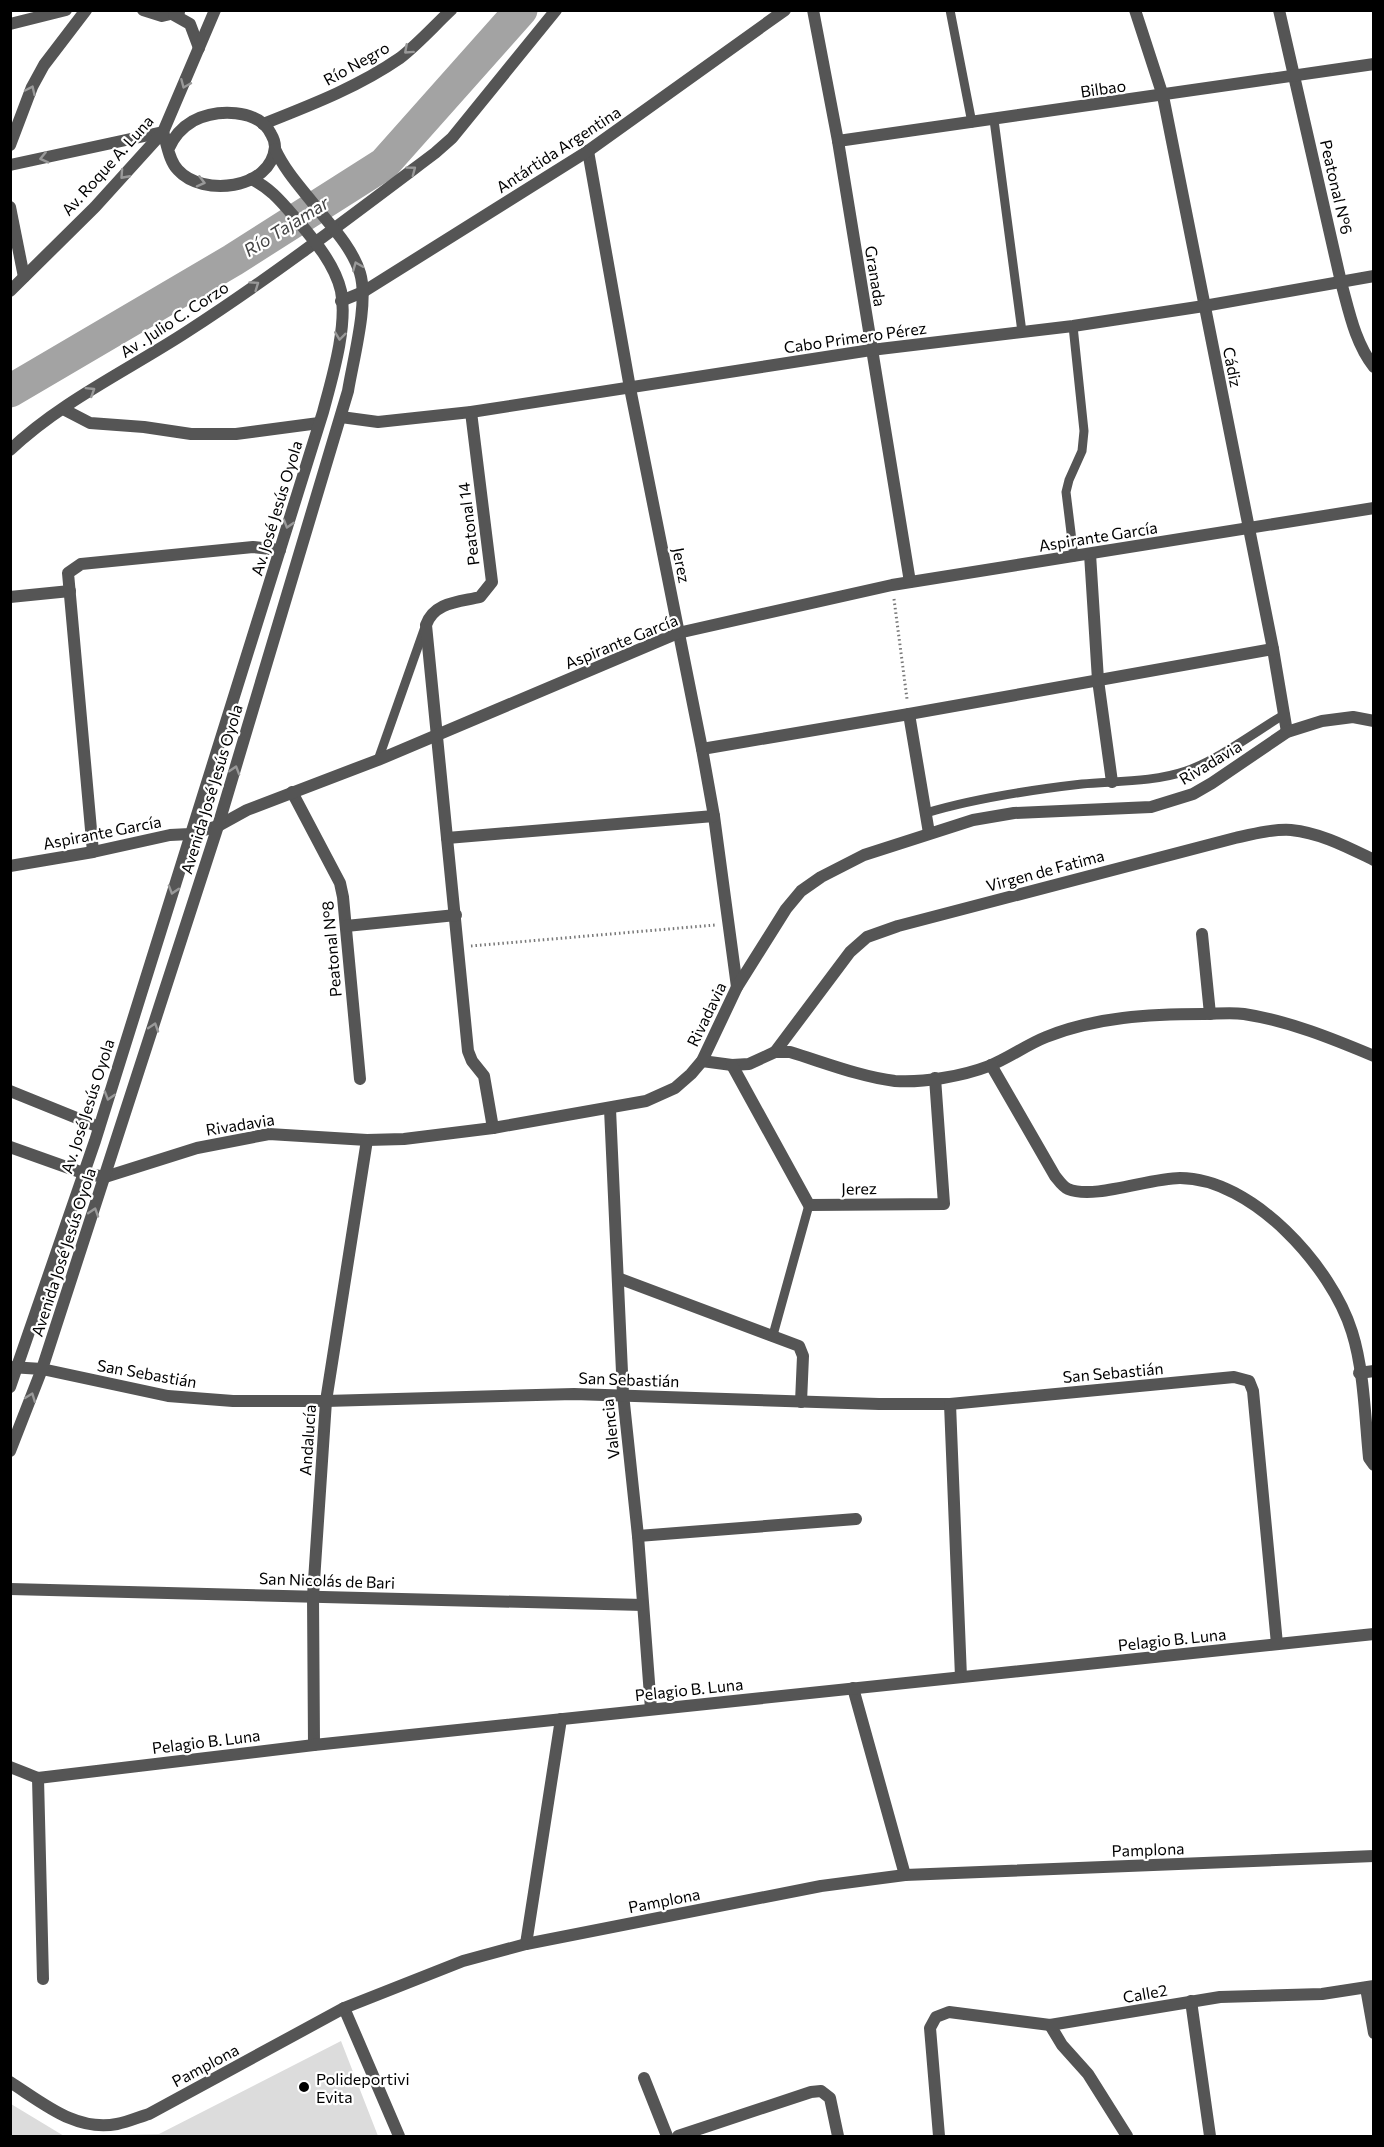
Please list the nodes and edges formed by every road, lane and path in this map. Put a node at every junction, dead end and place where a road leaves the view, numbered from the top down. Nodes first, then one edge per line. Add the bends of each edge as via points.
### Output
1 (66, 10) edge
2 (86, 10) edge
3 (143, 10) edge
4 (215, 10) edge
5 (451, 10) edge
6 (556, 10) edge
7 (785, 10) edge
8 (813, 10) edge
9 (950, 10) edge
10 (1135, 10) edge
11 (1279, 10) edge
12 (178, 13) edge
13 (10, 24) edge
14 (198, 48) junction
15 (1374, 64) edge
16 (1295, 75) junction
17 (1163, 96) junction
18 (194, 120) junction
19 (994, 120) junction
20 (972, 123) junction
21 (264, 124) junction
22 (163, 132) junction
23 (838, 141) junction
24 (10, 145) edge
25 (169, 148) junction
26 (275, 149) junction
27 (588, 151) junction
28 (10, 165) edge
29 (251, 179) junction
30 (10, 207) edge
31 (334, 229) junction
32 (315, 243) junction
33 (1374, 276) edge
34 (24, 277) junction
35 (1341, 282) junction
36 (10, 291) edge
37 (363, 292) junction
38 (341, 301) junction
39 (1204, 306) junction
40 (1073, 326) junction
41 (1022, 332) junction
42 (871, 350) junction
43 (1374, 367) edge
44 (630, 388) junction
45 (63, 409) junction
46 (471, 412) junction
47 (341, 417) junction
48 (319, 423) junction
49 (10, 450) edge
50 (1374, 508) edge
51 (1249, 529) junction
52 (280, 550) junction
53 (1090, 554) junction
54 (1074, 556) junction
55 (910, 582) junction
56 (892, 585) junction
57 (70, 591) junction
58 (10, 597) edge
59 (426, 625) junction
60 (678, 633) junction
61 (1273, 649) junction
62 (1098, 680) junction
63 (909, 714) junction
64 (1285, 714) junction
65 (1374, 721) edge
66 (1287, 732) junction
67 (437, 735) junction
68 (702, 749) junction
69 (378, 760) junction
70 (1112, 782) junction
71 (207, 783) joint
72 (292, 792) junction
73 (926, 813) junction
74 (714, 816) junction
75 (218, 826) junction
76 (929, 833) junction
77 (190, 834) junction
78 (447, 838) junction
79 (93, 852) junction
80 (1374, 860) edge
81 (10, 866) edge
82 (456, 915) junction
83 (729, 923) junction
84 (345, 926) junction
85 (1202, 934) dead end
86 (459, 947) junction
87 (737, 987) junction
88 (1210, 1014) junction
89 (775, 1052) junction
90 (1374, 1056) edge
91 (702, 1061) junction
92 (732, 1065) junction
93 (991, 1065) junction
94 (935, 1078) junction
95 (360, 1080) dead end
96 (10, 1091) edge
97 (610, 1109) junction
98 (99, 1127) junction
99 (493, 1128) junction
100 (367, 1140) junction
101 (10, 1147) edge
102 (83, 1173) junction
103 (105, 1177) junction
104 (809, 1205) junction
105 (618, 1278) junction
106 (772, 1335) junction
107 (14, 1367) edge
108 (42, 1369) junction
109 (1374, 1371) edge
110 (1359, 1373) junction
111 (10, 1387) edge
112 (623, 1394) junction
113 (326, 1401) junction
114 (801, 1402) junction
115 (950, 1404) junction
116 (10, 1451) edge
117 (1374, 1465) edge
118 (856, 1520) dead end
119 (638, 1536) junction
120 (10, 1589) edge
121 (313, 1596) junction
122 (643, 1605) junction
123 (1374, 1635) edge
124 (1277, 1644) junction
125 (961, 1677) junction
126 (853, 1688) junction
127 (651, 1709) junction
128 (561, 1719) junction
129 (314, 1745) junction
130 (10, 1767) edge
131 (38, 1778) junction
132 (1374, 1856) edge
133 (905, 1875) junction
134 (526, 1944) junction
135 (44, 1979) dead end
136 (1370, 1987) edge
137 (1191, 2001) junction
138 (344, 2008) junction
139 (1050, 2025) junction
140 (1374, 2033) edge
141 (644, 2078) dead end
142 (10, 2082) edge
143 (399, 2136) edge
144 (667, 2136) edge
145 (678, 2136) edge
146 (838, 2136) edge
147 (939, 2136) edge
148 (1127, 2136) edge
149 (1210, 2136) edge

1 - 13 street
24 -> 2 street via 44,65
3 - 12 street via 162,16
4 - 14 street, Av. Roque A. Luna
5 -> 21 street, Río Negro via 402,56 375,74 334,96
31 -> 6 street, Av . Julio C. Corzo via 452,138
7 - 27 street, Antártida Argentina
8 - 23 street, Granada
9 - 20 lane
10 - 17 street, Cádiz
11 - 16 street, Peatonal N°6
12 - 14 street via 190,24
14 -> 22 street, Av. Roque A. Luna
15 - 16 street, Bilbao
16 - 17 street, Bilbao
16 - 35 street, Peatonal N°6
17 - 19 street, Bilbao
17 - 39 street, Cádiz
18 - 21 street via 227,113 244,114
18 - 22 street
18 - 25 street via 174,136
19 - 20 street, Bilbao
19 - 41 lane
20 - 23 street, Bilbao
21 - 26 street
22 - 25 street
22 -> 28 street
22 -> 34 street, Av. Roque A. Luna
23 - 42 street, Granada
25 -> 29 street via 176,169 197,183 220,186
26 - 29 street via 264,170
26 - 31 street, Avenida José Jesús Oyola
27 - 37 street, Antártida Argentina
27 - 44 street, Jerez
29 - 32 street via 270,190
30 - 34 street
31 - 32 street, Av . Julio C. Corzo
37 -> 31 street, Avenida José Jesús Oyola via 361,274
32 - 38 street, Av. José Jesús Oyola via 332,268
45 -> 32 street, Av . Julio C. Corzo via 189,331
33 - 35 street, Cabo Primero Pérez
34 - 36 street, Av. Roque A. Luna
35 - 39 street, Cabo Primero Pérez
35 - 43 street, Peatonal N°6 via 1352,323 1366,358
37 - 38 street, Antártida Argentina
37 - 47 street, Avenida José Jesús Oyola
38 -> 48 street, Av. José Jesús Oyola via 337,357
39 - 40 street, Cabo Primero Pérez
39 - 51 street, Cádiz
40 - 41 street, Cabo Primero Pérez
40 - 54 lane via 1084,431 1082,451 1066,492
41 - 42 street, Cabo Primero Pérez
42 - 44 street, Cabo Primero Pérez
42 - 55 street, Granada
44 - 46 street, Cabo Primero Pérez
44 - 60 street, Jerez
45 - 48 street via 90,423 191,434 236,434
45 - 49 street, Av . Julio C. Corzo
46 - 47 street, Cabo Primero Pérez via 378,422
46 - 59 street, Peatonal 14 via 492,582 480,597 443,606 430,615
75 -> 47 street, Avenida José Jesús Oyola
48 -> 52 street, Av. José Jesús Oyola
50 - 51 street, Aspirante García
51 - 53 street, Aspirante García
51 - 61 street, Cádiz
52 - 57 street via 253,547 81,564 68,573
52 - 71 street, Av. José Jesús Oyola
53 - 54 street, Aspirante García
53 - 62 street
54 - 55 street, Aspirante García
55 - 56 street, Aspirante García
56 - 60 street, Aspirante García
56 - 63 path
57 - 58 street
57 - 79 street
59 - 67 street
59 - 69 lane
60 - 67 street, Aspirante García
60 - 68 street, Jerez
61 - 62 street
61 - 64 street, Cádiz
62 - 63 street
62 - 70 street
63 - 68 street
63 - 73 street
64 - 66 street, Cádiz
64 - 70 lane via 1186,771
65 - 66 street, Rivadavia via 1353,717 1322,720
66 - 76 street, Rivadavia via 1212,783 1170,802 1151,807 1014,813
67 - 69 street, Aspirante García
67 - 78 street
68 - 74 street, Jerez
69 - 72 street, Aspirante García
70 - 73 lane via 1051,788
71 - 77 street, Avenida José Jesús Oyola
72 - 75 street, Aspirante García
72 - 84 street, Peatonal N°8 via 340,883
73 - 76 street
74 - 78 street
74 - 83 street, Jerez
75 - 77 street, Aspirante García
103 -> 75 street, Avenida José Jesús Oyola
76 - 87 street, Rivadavia via 864,855 801,891
77 - 79 street, Aspirante García
77 -> 98 street, Av. José Jesús Oyola
78 - 82 street
79 - 81 street, Aspirante García
80 - 89 street, Virgen de Fatima via 1321,836 1289,830 1266,832 898,926 867,937 850,952
82 - 84 street
82 - 86 street
83 - 86 path
83 - 87 street, Jerez
84 - 95 street, Peatonal N°8
85 - 88 street
86 - 99 street via 468,1051 484,1076
87 - 91 street, Rivadavia
88 - 90 street via 1242,1014 1286,1023
88 - 93 street via 1136,1016 1079,1026 1046,1037
89 - 92 street via 749,1064
89 - 94 street via 790,1052 896,1081
91 - 92 street
91 - 97 street, Rivadavia via 675,1088 646,1101
92 - 104 street
93 - 94 street via 962,1075
93 - 110 street via 1065,1188 1080,1193 1181,1178 1207,1182 1255,1205 1292,1236 1340,1299 1352,1333
94 - 104 street, Jerez via 944,1204
96 - 98 street
97 - 99 street, Rivadavia
97 - 105 street, Valencia
98 - 102 street, Av. José Jesús Oyola
99 - 100 street, Rivadavia
100 - 103 street, Rivadavia via 260,1135 197,1148
100 - 113 street, Andalucía
101 - 102 street, Rivadavia
102 - 103 street, Rivadavia
102 - 107 street, Av. José Jesús Oyola
108 -> 103 street, Avenida José Jesús Oyola
104 - 106 lane
105 - 106 street
105 - 112 street, Valencia
106 - 114 street via 799,1346 803,1356
107 - 108 street, San Sebastián
107 - 111 street, Av. José Jesús Oyola
108 - 113 street, San Sebastián via 168,1396
116 -> 108 street, Avenida José Jesús Oyola
109 - 110 street
110 - 117 street via 1369,1458
112 - 113 street, San Sebastián
112 - 114 street, San Sebastián
112 - 119 street, Valencia
113 - 121 street, Andalucía
114 - 115 street, San Sebastián
115 - 124 street, San Sebastián via 1234,1377 1249,1381
115 - 125 street
118 - 119 street
119 - 122 street, Valencia
120 - 121 street, San Nicolás de Bari
121 - 122 street, San Nicolás de Bari
121 - 129 street, Andalucía
122 - 127 street, Valencia
123 - 124 street, Pelagio B. Luna
124 - 125 street, Pelagio B. Luna
125 - 126 street, Pelagio B. Luna
126 - 127 street, Pelagio B. Luna
126 - 133 street
127 - 128 street, Pelagio B. Luna
128 - 129 street, Pelagio B. Luna
128 - 134 street
129 - 131 street, Pelagio B. Luna
130 - 131 street, Pelagio B. Luna
131 - 135 street
132 - 133 street, Pamplona
133 - 134 street, Pamplona via 821,1886
134 - 138 street, Pamplona via 463,1961
136 - 137 street, Calle2 via 1322,1994
136 - 140 street
137 - 139 street, Calle2
137 - 149 street
138 - 142 street, Pamplona via 149,2114 117,2124 92,2126 67,2118
138 - 143 street
139 - 147 street, Calle2 via 948,2012 936,2018 930,2028
139 - 148 street via 1088,2074
141 - 144 street
145 - 146 street via 821,2091 830,2098

